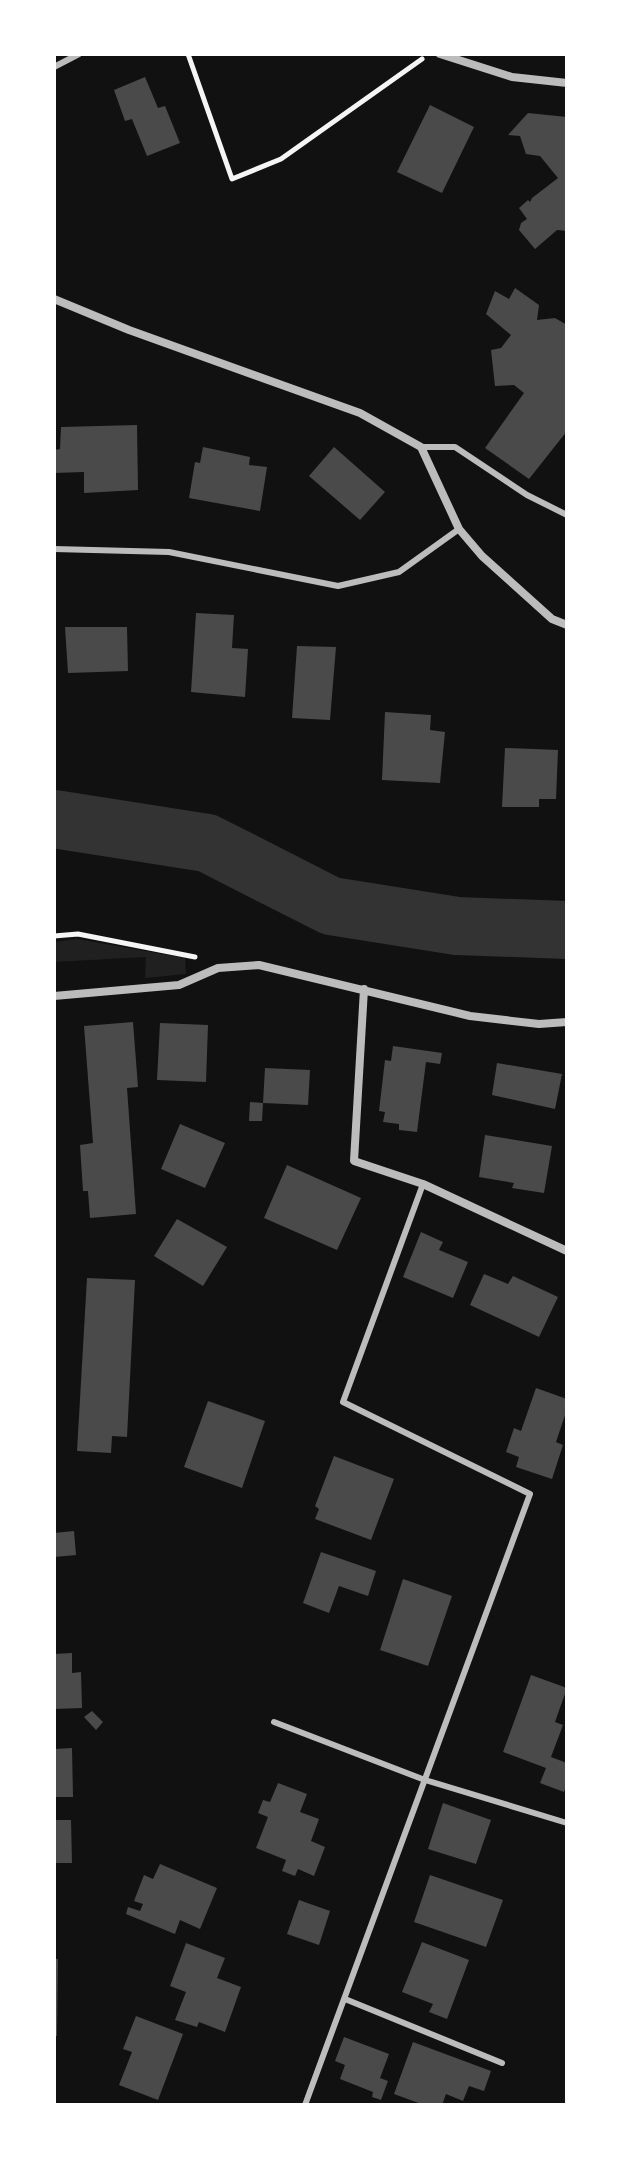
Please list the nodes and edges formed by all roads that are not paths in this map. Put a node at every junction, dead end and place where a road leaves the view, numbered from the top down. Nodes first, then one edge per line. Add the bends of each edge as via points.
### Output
1 (79, 54) edge
2 (440, 54) edge
3 (54, 67) edge
4 (567, 83) edge
5 (54, 299) edge
6 (421, 447) junction
7 (567, 515) edge
8 (459, 529) junction
9 (54, 549) edge
10 (567, 625) edge
11 (364, 989) junction
12 (54, 996) edge
13 (567, 1022) edge
14 (423, 1184) junction
15 (567, 1251) edge
16 (274, 1722) dead end
17 (425, 1780) junction
18 (567, 1823) edge
19 (345, 1999) junction
20 (502, 2063) dead end
21 (305, 2105) edge

1 - 3 lane
2 - 4 street via 512,77
5 - 6 street via 360,413
6 - 7 lane via 455,447
6 - 8 street
8 - 9 lane via 399,572 338,586 169,552
8 - 10 street via 540,609
11 - 12 street via 259,965 218,968 179,985
11 - 13 street via 470,1016
11 - 14 street via 354,1161
14 - 15 street
14 - 17 lane via 343,1402 530,1494
16 - 17 lane
17 - 18 lane
17 - 19 lane
19 - 20 lane
19 - 21 lane

